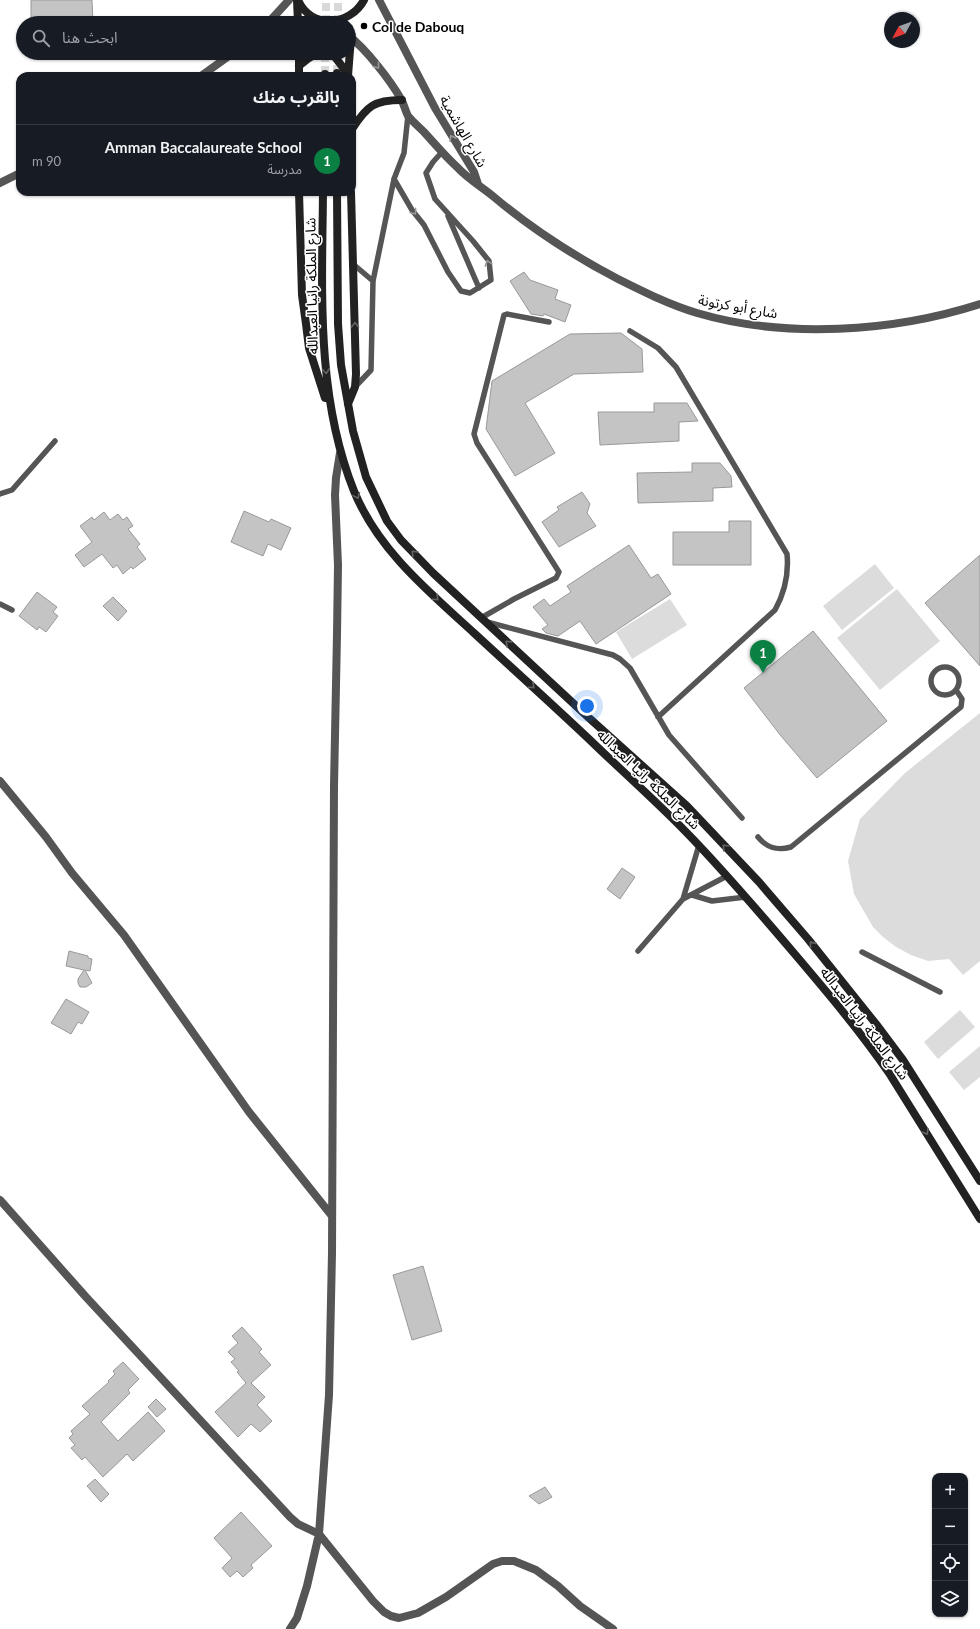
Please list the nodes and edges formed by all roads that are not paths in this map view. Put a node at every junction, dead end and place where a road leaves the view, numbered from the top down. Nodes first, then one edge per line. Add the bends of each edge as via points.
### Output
1 (289, 0) edge
2 (297, 0) edge
3 (364, 0) edge
4 (379, 0) edge
5 (274, 16) edge
6 (298, 16) edge
7 (312, 16) edge
8 (351, 16) edge
9 (356, 42) edge
10 (223, 60) edge
11 (299, 60) edge
12 (306, 60) edge
13 (337, 60) edge
14 (349, 60) edge
15 (299, 66) junction
16 (207, 72) edge
17 (299, 72) edge
18 (346, 72) edge
19 (348, 72) edge
20 (402, 100) junction
21 (408, 115) junction
22 (356, 123) edge
23 (442, 152) junction
24 (16, 175) edge
25 (394, 179) junction
26 (0, 183) edge
27 (478, 184) junction
28 (299, 196) edge
29 (323, 196) edge
30 (337, 196) edge
31 (351, 196) edge
32 (447, 212) junction
33 (353, 264) junction
34 (373, 281) junction
35 (479, 288) junction
36 (980, 304) edge
37 (548, 322) dead end
38 (630, 330) dead end
39 (355, 387) junction
40 (348, 404) junction
41 (332, 419) junction
42 (55, 441) dead end
43 (340, 453) junction
44 (0, 494) edge
45 (0, 604) edge
46 (12, 610) dead end
47 (483, 620) junction
48 (956, 690) junction
49 (658, 717) junction
50 (0, 781) edge
51 (742, 818) dead end
52 (758, 837) dead end
53 (699, 846) junction
54 (727, 876) junction
55 (692, 895) junction
56 (746, 897) junction
57 (683, 899) junction
58 (638, 951) dead end
59 (862, 952) dead end
60 (940, 992) dead end
61 (980, 1181) edge
62 (0, 1200) edge
63 (332, 1216) junction
64 (980, 1219) edge
65 (319, 1534) junction
66 (290, 1629) edge
67 (613, 1629) edge

1 - 5 street
2 - 6 main road
2 - 7 main road
3 - 8 main road
27 -> 4 street, شارع الهاشمية via 474,172 435,108
9 -> 20 street, شارع الهاشمية
10 - 16 street
11 - 15 main road
12 - 15 main road
13 - 18 main road
14 - 19 main road
15 - 17 main road
20 - 21 street, شارع الهاشمية
20 - 22 main road via 386,100 374,104
21 - 23 street, شارع الهاشمية
21 - 25 lane via 404,153
23 - 27 street, شارع الهاشمية via 458,169
23 - 32 lane via 426,173 435,199
24 - 26 street
25 - 34 lane
25 -> 35 lane via 424,225 448,272 461,291 470,293
27 - 36 street, شارع أبو كرتونة via 533,229 576,256 655,297 681,308 718,318 798,328 857,328 912,321
28 - 41 main road via 302,295 309,348
29 -> 41 main road, شارع الملكة رانيا العبدالله via 321,305
30 - 40 main road, شارع الملكة رانيا العبدالله via 338,324 341,365
31 - 33 main road
32 - 35 lane
35 -> 32 lane via 491,280 489,261
33 - 34 lane
39 -> 33 main road
34 - 39 lane via 371,370
37 - 47 lane via 507,314 503,316 474,434 477,443 559,572 556,578 514,599
38 - 49 lane via 658,348 676,367 787,554 788,564 784,592 775,610
39 - 40 main road
47 -> 40 main road, شارع الملكة رانيا العبدالله via 416,555 386,521 366,477
41 - 43 main road, شارع الملكة رانيا العبدالله
42 - 44 lane via 12,490
43 -> 53 main road, شارع الملكة رانيا العبدالله via 354,492 368,520 376,534 404,566 438,601 560,711
43 - 63 street via 335,495 338,614 334,786
45 - 46 lane
47 - 49 lane via 613,655 633,672
61 -> 47 main road, شارع الملكة رانيا العبدالله via 917,1081 881,1030 758,882 682,802
48 - 48 lane via 958,676 951,668 941,667 933,673 931,682 935,691 948,695
48 - 52 lane via 962,699 961,707 791,847 769,847
49 - 51 lane via 669,735
50 - 63 street via 124,935 249,1112
53 - 54 main road, شارع الملكة رانيا العبدالله
53 - 57 lane
54 - 55 lane
54 - 56 main road, شارع الملكة رانيا العبدالله
55 - 56 lane via 712,901
55 - 57 lane
56 -> 64 main road, شارع الملكة رانيا العبدالله via 875,1052
57 - 58 lane
59 - 60 lane
62 - 65 street via 290,1517
63 - 65 street via 329,1395
65 - 66 street via 307,1586 297,1618
65 - 67 street via 373,1601 391,1616 399,1618 418,1613 493,1564 514,1561 536,1570

